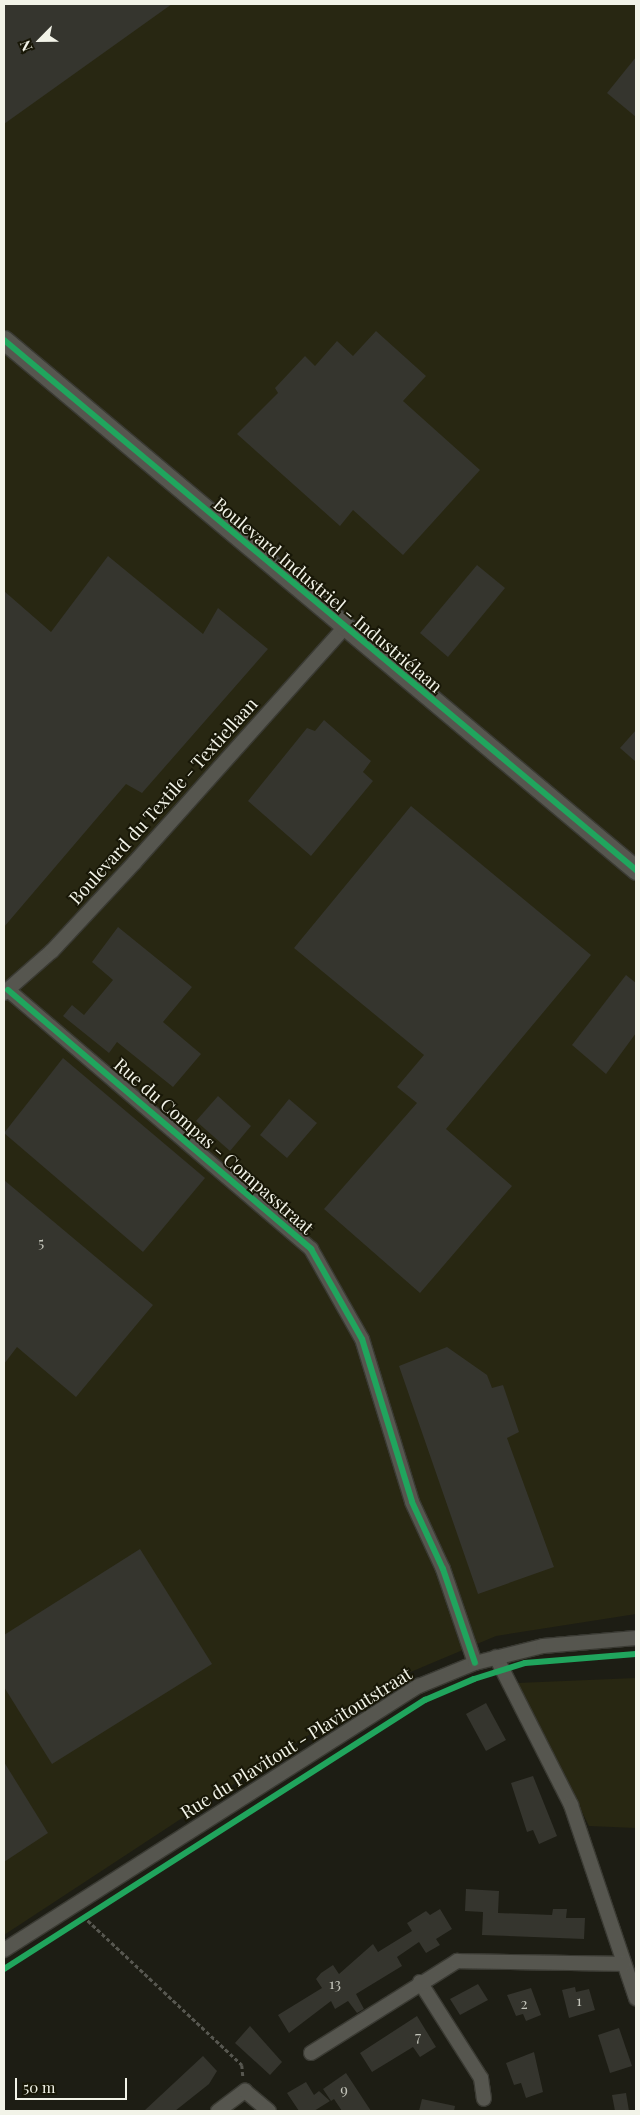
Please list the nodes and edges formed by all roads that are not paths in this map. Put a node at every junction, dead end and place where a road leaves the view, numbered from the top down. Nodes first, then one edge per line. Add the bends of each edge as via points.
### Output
1 (4, 340) edge
2 (344, 628) junction
3 (636, 870) edge
4 (6, 991) edge
5 (636, 1638) edge
6 (496, 1657) junction
7 (475, 1663) junction
8 (4, 1950) edge
9 (624, 1964) junction
10 (420, 1982) junction
11 (636, 1998) edge
12 (310, 2053) dead end
13 (484, 2099) dead end
14 (218, 2111) edge
15 (269, 2111) edge

1 - 2 main road, Boulevard Industriel - Industriélaan
2 - 3 main road, Boulevard Industriel - Industriélaan
2 - 4 street, Boulevard du Textile - Textiellaan via 134,863 52,951
4 - 7 street, Rue du Compas - Compasstraat via 311,1250 362,1339 412,1502 444,1569
5 - 6 street, Rue du Plavitout - Plavitoutstraat via 543,1646
6 - 7 street, Rue du Plavitout - Plavitoutstraat
6 - 9 street via 572,1805
7 - 8 street, Rue du Plavitout - Plavitoutstraat via 385,1706
9 - 10 street via 476,1959 457,1961
9 - 11 street
10 - 12 street
10 - 13 street via 481,2078
14 - 15 street via 245,2091

